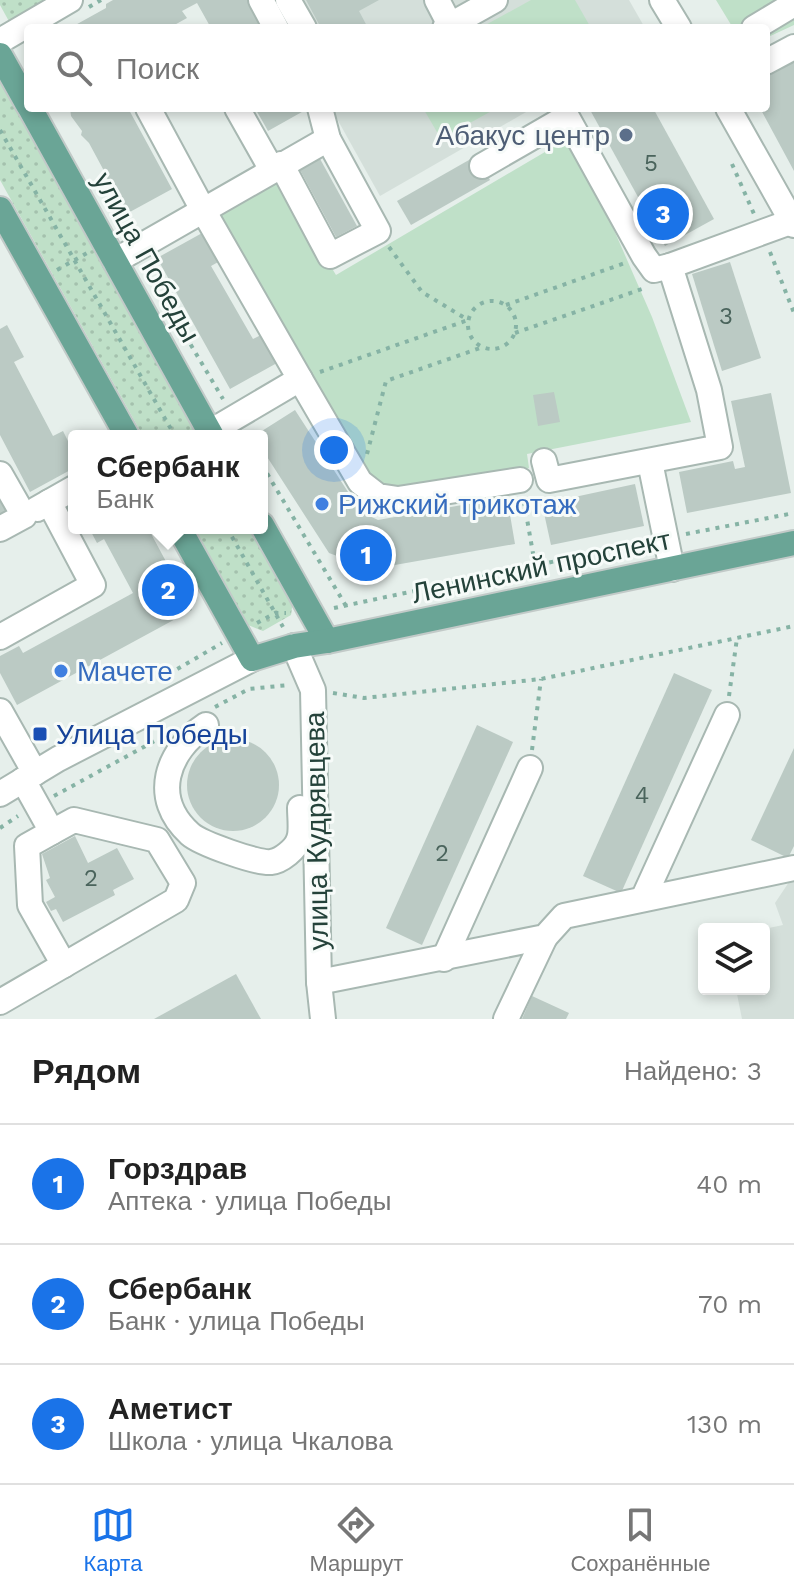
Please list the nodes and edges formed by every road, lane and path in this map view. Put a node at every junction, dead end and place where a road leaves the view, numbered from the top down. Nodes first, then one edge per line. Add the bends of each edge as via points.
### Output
1 (70, 0) edge
2 (261, 0) edge
3 (288, 0) edge
4 (437, 0) edge
5 (495, 0) edge
6 (662, 0) edge
7 (794, 4) edge
8 (29, 24) edge
9 (274, 24) edge
10 (302, 24) edge
11 (447, 24) edge
12 (452, 24) edge
13 (677, 24) edge
14 (761, 24) edge
15 (24, 27) edge
16 (0, 41) edge
17 (794, 47) edge
18 (0, 55) edge
19 (770, 60) edge
20 (24, 98) edge
21 (32, 112) edge
22 (150, 112) edge
23 (240, 112) edge
24 (321, 112) edge
25 (730, 112) edge
26 (0, 130) edge
27 (328, 139) junction
28 (732, 164) dead end
29 (482, 166) dead end
30 (276, 167) junction
31 (0, 209) edge
32 (203, 210) junction
33 (793, 223) edge
34 (378, 231) junction
35 (762, 233) junction
36 (110, 251) junction
37 (75, 260) junction
38 (656, 264) junction
39 (40, 280) junction
40 (506, 305) junction
41 (794, 313) edge
42 (468, 320) junction
43 (515, 333) junction
44 (483, 347) junction
45 (300, 379) junction
46 (124, 430) edge
47 (172, 430) edge
48 (209, 430) edge
49 (217, 430) edge
50 (544, 461) dead end
51 (650, 462) junction
52 (0, 474) edge
53 (268, 475) edge
54 (520, 480) joint
55 (360, 482) junction
56 (68, 491) edge
57 (49, 502) junction
58 (794, 513) edge
59 (24, 516) junction
60 (0, 529) edge
61 (182, 534) edge
62 (230, 534) edge
63 (267, 534) edge
64 (666, 538) junction
65 (794, 543) edge
66 (535, 564) junction
67 (672, 569) junction
68 (541, 596) junction
69 (346, 606) junction
70 (275, 613) junction
71 (312, 614) junction
72 (794, 626) edge
73 (238, 634) junction
74 (0, 637) edge
75 (737, 638) junction
76 (327, 641) junction
77 (294, 646) junction
78 (252, 659) junction
79 (541, 679) junction
80 (313, 690) junction
81 (0, 711) edge
82 (727, 715) joint
83 (208, 718) joint
84 (169, 732) dead end
85 (530, 768) joint
86 (29, 776) junction
87 (313, 792) junction
88 (0, 794) edge
89 (37, 805) junction
90 (0, 828) edge
91 (52, 832) junction
92 (794, 868) edge
93 (643, 899) junction
94 (545, 937) junction
95 (444, 959) junction
96 (64, 965) junction
97 (319, 982) junction
98 (0, 1002) edge
99 (323, 1019) edge
100 (506, 1019) edge

1 - 8 street
2 - 9 street
3 - 10 street
4 - 11 street
5 - 12 street
6 - 13 street
7 - 14 street
15 - 16 street
17 - 19 street
18 - 20 main road, улица Победы
21 - 36 main road, улица Победы
22 - 32 street
23 - 30 street
24 - 27 street
25 - 33 street
26 - 37 path
27 - 30 street
27 - 34 street
28 - 35 path
29 - 38 street via 567,117
30 - 32 street
30 - 34 street via 330,256
31 - 39 main road
32 - 36 street
32 - 45 street
33 - 35 street
34 - 42 path via 422,292
35 - 38 street
35 - 41 path
36 - 37 path
36 - 48 main road, улица Победы
37 - 39 path
37 - 47 path
38 - 40 path
38 - 43 path via 644,290
38 - 51 street via 709,390 720,447
39 - 46 main road
40 - 42 path via 483,302
40 - 43 path via 516,317
42 - 44 path via 471,336
42 - 45 path
43 - 44 path via 498,348
44 - 55 path via 386,381
45 - 49 street
45 - 55 street
50 - 51 street via 549,480
51 - 64 street
52 - 59 street
53 - 69 path
54 - 55 street via 398,499 378,496
54 - 66 path
56 - 57 street
57 - 59 street
57 - 74 street via 93,585
58 - 64 path
59 - 60 street
61 - 73 main road
62 - 70 path
63 - 71 main road
64 - 66 path
64 - 67 street
65 - 67 main road, Ленинский проспект
66 - 68 path
66 - 69 path
67 - 68 main road, Ленинский проспект
68 - 76 main road, Ленинский проспект
69 - 71 path
70 - 71 path
70 - 73 path
71 - 76 main road
72 - 75 path
73 - 78 main road
75 - 79 path
75 - 82 path
76 - 77 main road, Ленинский проспект
77 - 78 main road, Ленинский проспект
77 - 80 street, улица Кудрявцева
78 - 86 street, Ленинский проспект
79 - 80 path via 364,698
79 - 85 path
80 - 83 path via 283,684 249,689
80 - 87 street, улица Кудрявцева
81 - 86 street
82 - 93 street
83 - 87 street via 175,755 168,776 169,798 191,835 210,846 270,862 287,855 299,840 300,796
84 - 89 path
85 - 95 street
86 - 88 street, Ленинский проспект
86 - 89 street
87 - 97 street, улица Кудрявцева
89 - 90 path
89 - 91 street
91 - 96 street via 27,846 30,905
91 - 96 street via 74,820 157,840 183,883 176,900
92 - 93 street
93 - 94 street via 564,916
94 - 95 street
94 - 100 street
95 - 97 street
96 - 98 street
97 - 99 street, улица Кудрявцева

